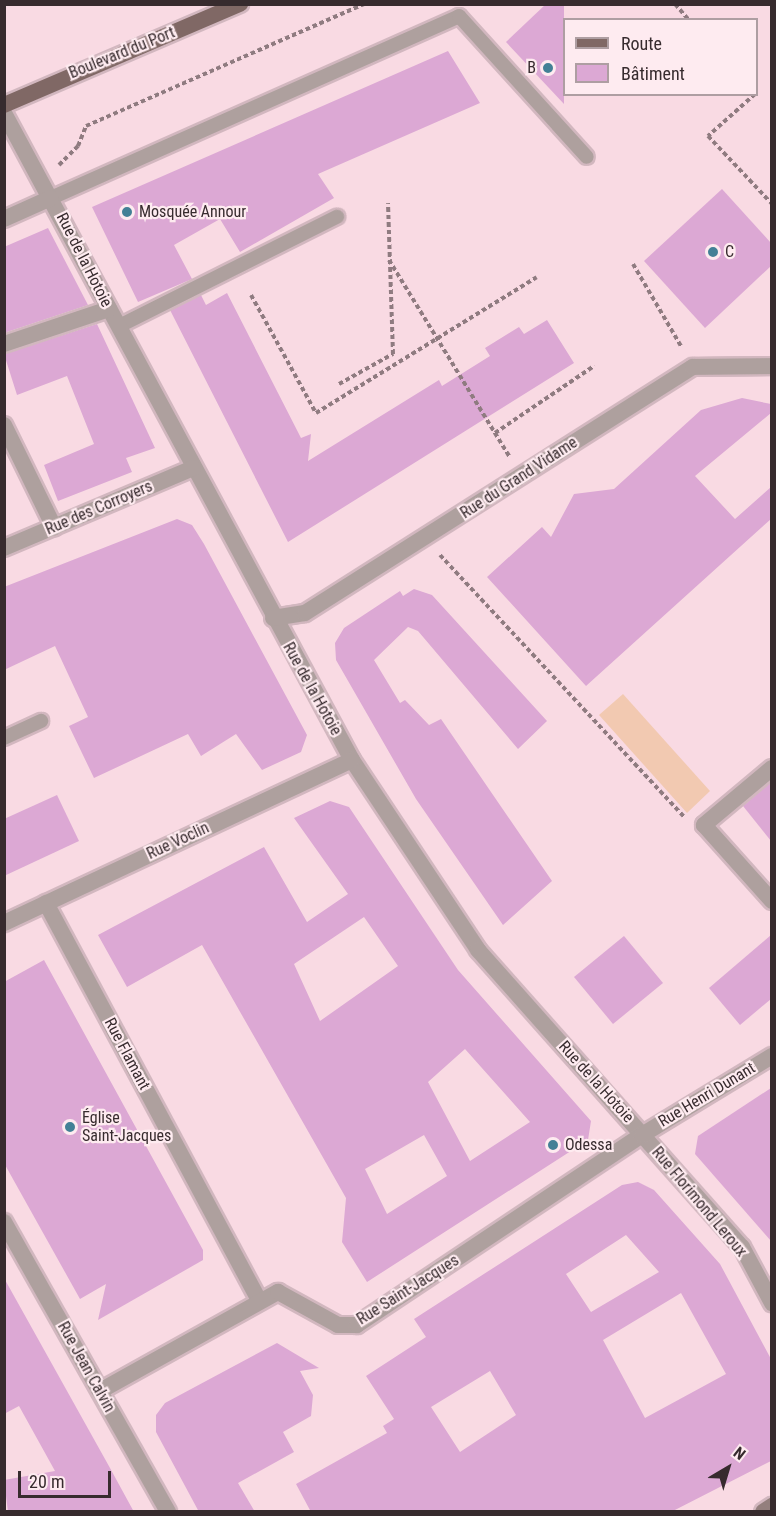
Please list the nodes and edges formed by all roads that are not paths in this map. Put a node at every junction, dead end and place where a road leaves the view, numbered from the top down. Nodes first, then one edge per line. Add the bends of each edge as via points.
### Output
1 (240, 4) edge
2 (219, 9) edge
3 (4, 105) edge
4 (4, 113) edge
5 (587, 157) dead end
6 (51, 198) junction
7 (337, 217) dead end
8 (4, 219) edge
9 (109, 309) junction
10 (118, 326) junction
11 (4, 344) edge
12 (771, 366) edge
13 (4, 424) edge
14 (193, 468) junction
15 (54, 527) junction
16 (4, 548) edge
17 (273, 618) junction
18 (40, 721) dead end
19 (4, 738) edge
20 (352, 760) junction
21 (771, 768) edge
22 (771, 901) edge
23 (46, 903) junction
24 (4, 922) edge
25 (771, 1056) edge
26 (642, 1135) junction
27 (4, 1222) edge
28 (258, 1299) junction
29 (771, 1303) edge
30 (100, 1391) junction
31 (771, 1506) edge
32 (168, 1512) edge
33 (763, 1512) edge

1 - 2 main road, Boulevard du Port
2 - 3 main road, Boulevard du Port
4 - 6 street, Rue de la Hotoie
5 - 6 lane via 459,16
6 - 8 street
6 - 9 street, Rue de la Hotoie
7 - 10 lane
9 - 10 street, Rue de la Hotoie
9 - 11 street
10 - 14 street, Rue de la Hotoie
12 - 17 street, Rue du Grand Vidame via 693,367 305,613
13 - 15 street
14 - 15 street, Rue des Corroyers
14 - 17 street, Rue de la Hotoie
15 - 16 street, Rue des Corroyers
17 - 20 street, Rue de la Hotoie
18 - 19 lane
20 - 23 street, Rue Voclin
20 - 26 street, Rue de la Hotoie via 478,950
21 - 22 street via 704,825
23 - 24 street, Rue Voclin
23 - 28 street, Rue Flamant
25 - 26 street, Rue Henri Dunant
26 - 28 street, Rue Saint-Jacques via 357,1324 338,1325 278,1292
26 - 29 street, Rue Florimond Leroux via 742,1247
27 - 30 street, Rue Jean Calvin
28 - 30 street, Rue Saint-Jacques
30 - 32 street, Rue Jean Calvin
31 - 33 main road

